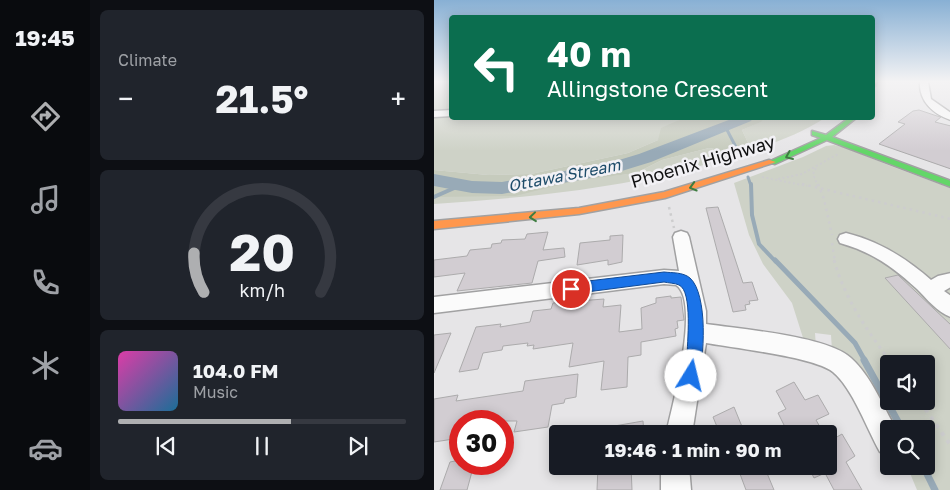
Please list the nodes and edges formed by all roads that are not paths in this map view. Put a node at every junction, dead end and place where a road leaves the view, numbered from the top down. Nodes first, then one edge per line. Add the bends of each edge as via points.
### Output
1 (932, 105) edge
2 (449, 113) edge
3 (434, 114) edge
4 (950, 117) edge
5 (832, 120) edge
6 (850, 120) edge
7 (851, 120) edge
8 (822, 133) junction
9 (866, 146) junction
10 (774, 148) dead end
11 (762, 153) dead end
12 (705, 170) dead end
13 (950, 177) edge
14 (950, 184) edge
15 (434, 225) edge
16 (681, 237) road end
17 (846, 239) dead end
18 (950, 280) edge
19 (931, 290) junction
20 (692, 291) junction
21 (434, 305) edge
22 (950, 309) edge
23 (696, 332) junction
24 (681, 425) edge
25 (880, 426) edge
26 (676, 475) edge
27 (676, 490) edge

1 - 4 street
2 - 3 street
5 - 8 main road, Phoenix Highway
6 - 8 main road, Phoenix Highway
7 - 9 main road via 847,127 848,134
8 - 9 main road
8 - 10 main road, Phoenix Highway
8 - 14 main road
8 -> 15 main road, Phoenix Highway via 796,153 666,195 579,211
9 - 13 main road
11 - 12 main road, Phoenix Highway
16 - 20 street
17 - 19 street via 868,245
18 - 19 street
19 - 22 street
20 - 21 street via 681,279 664,277
20 - 23 street
23 - 24 street via 694,361
23 - 25 street via 827,356 842,365 855,380
26 - 27 street

